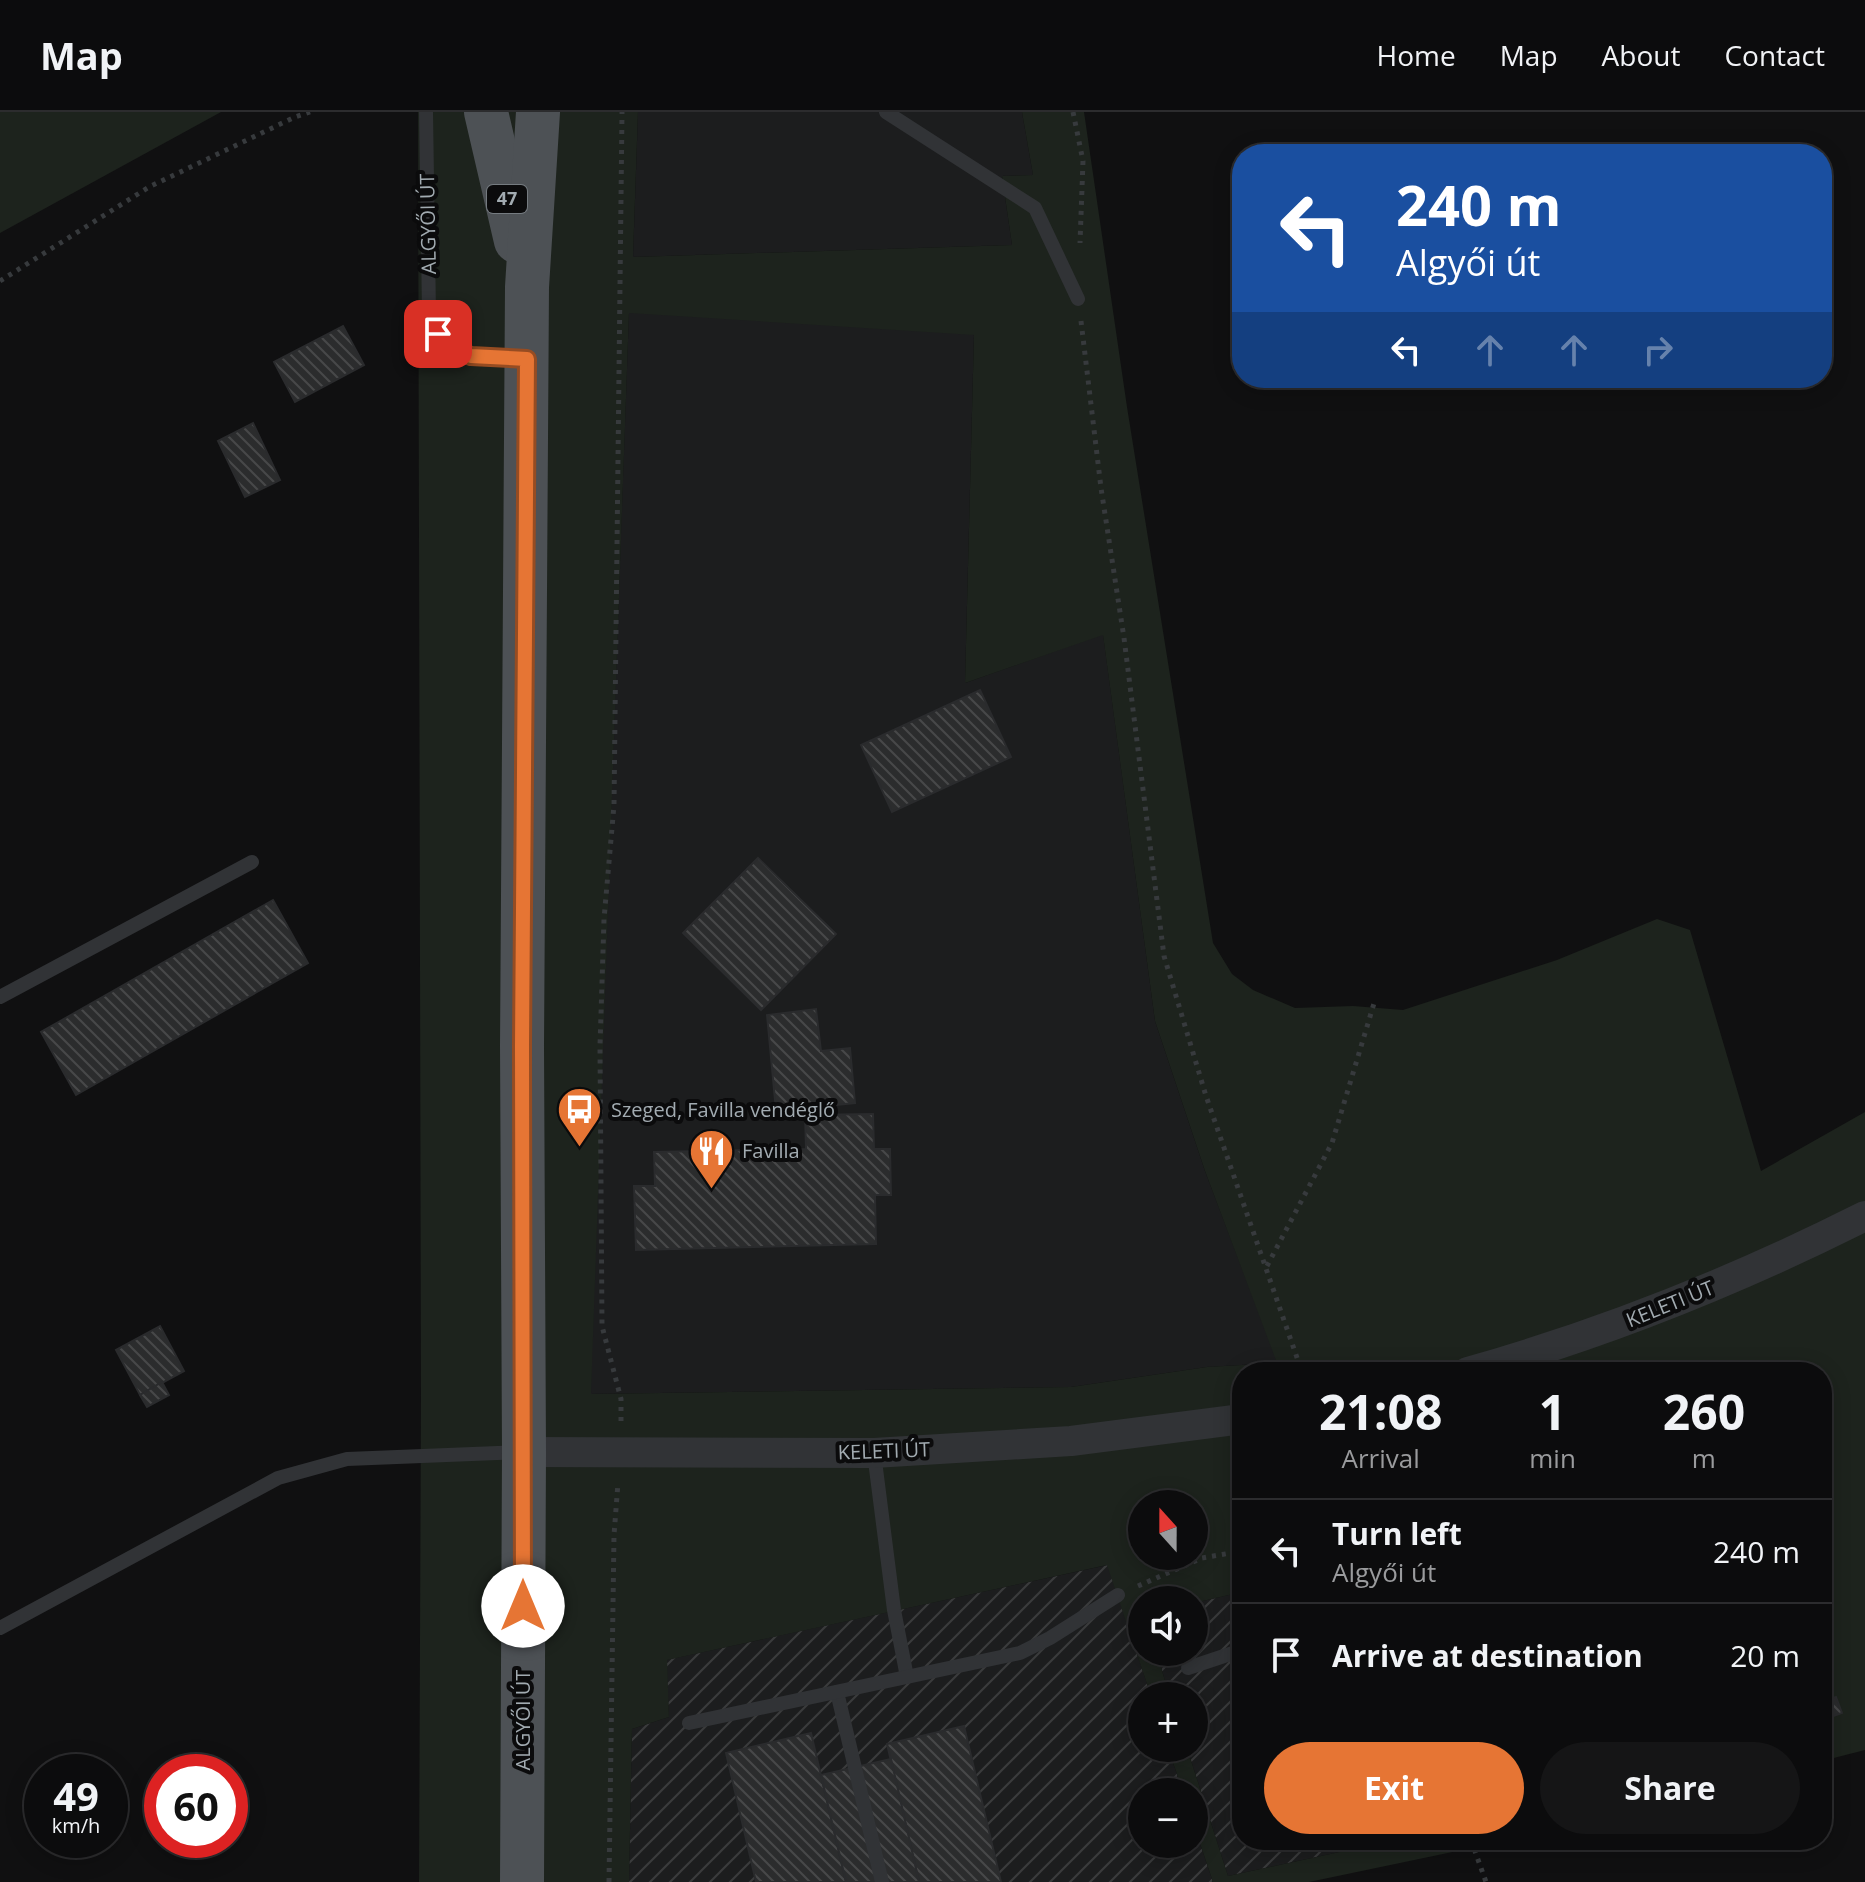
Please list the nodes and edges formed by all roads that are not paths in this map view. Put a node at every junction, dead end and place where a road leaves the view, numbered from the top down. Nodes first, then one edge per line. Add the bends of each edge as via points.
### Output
1 (426, 112) edge
2 (486, 112) edge
3 (509, 112) edge
4 (538, 112) edge
5 (558, 112) edge
6 (886, 112) edge
7 (527, 287) junction
8 (1078, 299) road end
9 (527, 359) junction
10 (252, 862) dead end
11 (0, 997) edge
12 (1865, 1216) edge
13 (1503, 1362) edge
14 (1232, 1420) edge
15 (524, 1452) junction
16 (874, 1453) junction
17 (1118, 1595) road end
18 (0, 1628) edge
19 (1232, 1653) edge
20 (1188, 1668) dead end
21 (907, 1677) junction
22 (837, 1692) junction
23 (689, 1723) dead end
24 (522, 1882) edge
25 (882, 1882) edge

1 - 9 lane, ALGYŐI ÚT via 429,313 438,334 457,351
2 - 7 main road, 47
3 - 7 main road, 47
4 - 7 main road, 47
5 - 7 main road, 47
6 - 8 lane via 1035,208
7 - 9 main road, ALGYŐI ÚT / 47
9 - 15 main road, ALGYŐI ÚT / 47
10 - 11 lane
12 - 13 street, KELETI ÚT via 1714,1287
14 - 16 street, KELETI ÚT via 1071,1441
15 - 16 street, KELETI ÚT
15 - 18 lane via 347,1459 278,1478
15 - 24 main road, ALGYŐI ÚT / 47
16 - 21 lane
17 - 21 lane via 1020,1653
19 - 20 lane
21 - 22 lane
22 - 23 lane
22 - 25 lane

